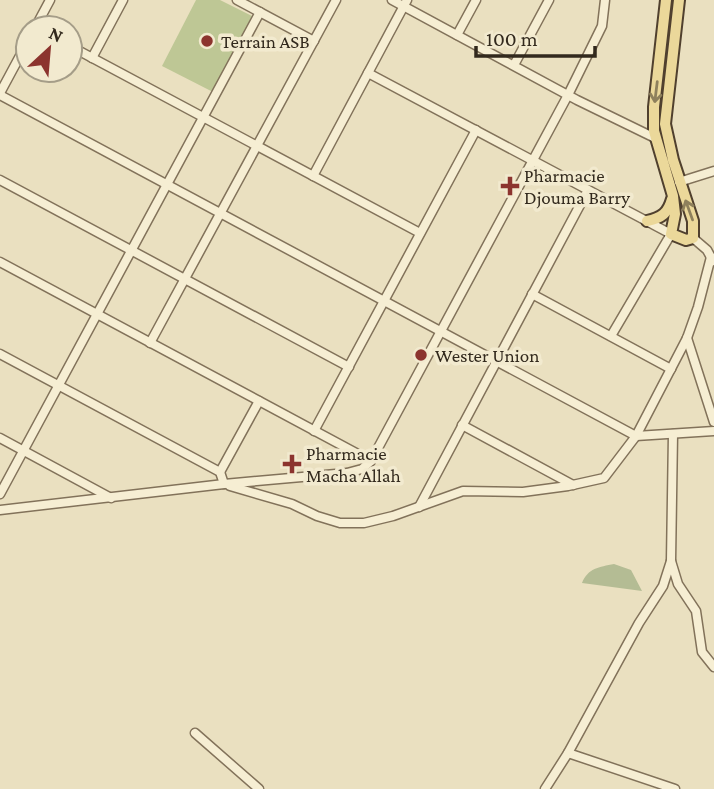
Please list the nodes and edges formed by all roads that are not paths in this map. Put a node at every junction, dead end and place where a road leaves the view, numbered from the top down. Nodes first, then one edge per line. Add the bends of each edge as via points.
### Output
1 (123, 0) edge
2 (237, 0) edge
3 (336, 0) edge
4 (392, 0) edge
5 (476, 0) edge
6 (549, 0) edge
7 (605, 0) edge
8 (666, 0) edge
9 (679, 0) edge
10 (405, 3) edge
11 (260, 12) junction
12 (457, 35) junction
13 (314, 41) junction
14 (84, 54) edge
15 (92, 58) junction
16 (514, 65) junction
17 (14, 68) edge
18 (368, 72) junction
19 (0, 94) edge
20 (568, 95) junction
21 (203, 117) junction
22 (476, 130) junction
23 (655, 138) junction
24 (257, 146) junction
25 (532, 161) junction
26 (714, 171) edge
27 (313, 176) junction
28 (0, 180) edge
29 (679, 182) junction
30 (167, 184) junction
31 (588, 190) junction
32 (673, 196) junction
33 (220, 213) junction
34 (647, 221) junction
35 (420, 233) junction
36 (671, 234) junction
37 (693, 238) junction
38 (132, 250) junction
39 (711, 255) edge
40 (0, 262) edge
41 (185, 279) junction
42 (532, 294) junction
43 (384, 301) junction
44 (97, 314) junction
45 (441, 331) junction
46 (611, 336) junction
47 (687, 338) junction
48 (150, 343) junction
49 (0, 354) edge
50 (496, 361) junction
51 (349, 367) junction
52 (671, 369) junction
53 (59, 386) junction
54 (259, 401) junction
55 (714, 422) edge
56 (462, 425) junction
57 (314, 431) junction
58 (714, 431) edge
59 (673, 434) junction
60 (636, 436) junction
61 (0, 438) edge
62 (23, 451) junction
63 (371, 461) junction
64 (220, 472) junction
65 (224, 484) junction
66 (573, 485) junction
67 (0, 494) edge
68 (111, 498) junction
69 (419, 507) junction
70 (0, 510) edge
71 (671, 561) junction
72 (714, 667) edge
73 (195, 733) dead end
74 (568, 752) junction
75 (259, 789) edge
76 (545, 789) edge
77 (675, 789) edge

1 - 15 street
2 - 11 street
3 - 13 street
4 - 10 street
5 - 12 street
6 - 16 street
7 - 20 street via 602,26
8 -> 23 main road
9 - 29 main road via 665,124
10 - 12 street
10 - 18 street
11 - 13 street
11 - 21 street
12 - 16 street
13 - 24 street
14 - 15 street
15 - 21 street
16 - 20 street
17 - 19 street
18 - 22 street
18 - 27 street
19 - 30 street
20 - 23 street
20 - 25 street
21 - 24 street
21 - 30 street
22 - 25 street
22 - 35 street
23 - 32 main road
24 - 27 street
24 - 33 street
25 - 31 street
25 - 45 street
26 - 29 street
27 - 35 street
28 - 38 street
37 -> 29 main road via 693,221
30 - 33 street
30 - 38 street
31 - 34 street
31 - 42 street
32 - 34 main road via 669,210
32 - 36 main road
33 - 41 street
33 - 43 street
34 - 36 street
35 - 43 street
36 - 37 main road
36 - 46 street
37 - 39 street
38 - 41 street
38 - 44 street
39 - 47 street
40 - 44 street
41 - 48 street
41 - 51 street
42 - 46 street
42 - 50 street
43 - 45 street
43 - 51 street
44 - 48 street
44 - 53 street
45 - 50 street
45 - 63 street
46 - 52 street
47 - 52 street
47 - 55 street
48 - 54 street
49 - 53 street
50 - 56 street
50 - 60 street
51 - 57 street
52 - 60 street
53 - 62 street
53 - 64 street
54 - 57 street
54 - 64 street
56 - 66 street
56 - 69 street
57 - 63 street
58 - 59 street
59 - 60 street
59 - 71 street
60 - 66 street via 604,478
61 - 62 street
62 - 67 street
62 - 68 street
63 - 65 street via 356,472
64 - 65 street
65 - 68 street
65 - 69 street via 340,523 364,523
66 - 69 street via 523,492 463,491
68 - 70 street
71 - 72 street via 678,584 695,611 702,652
71 - 74 street via 663,586
73 - 75 street
74 - 76 street
74 - 77 street

